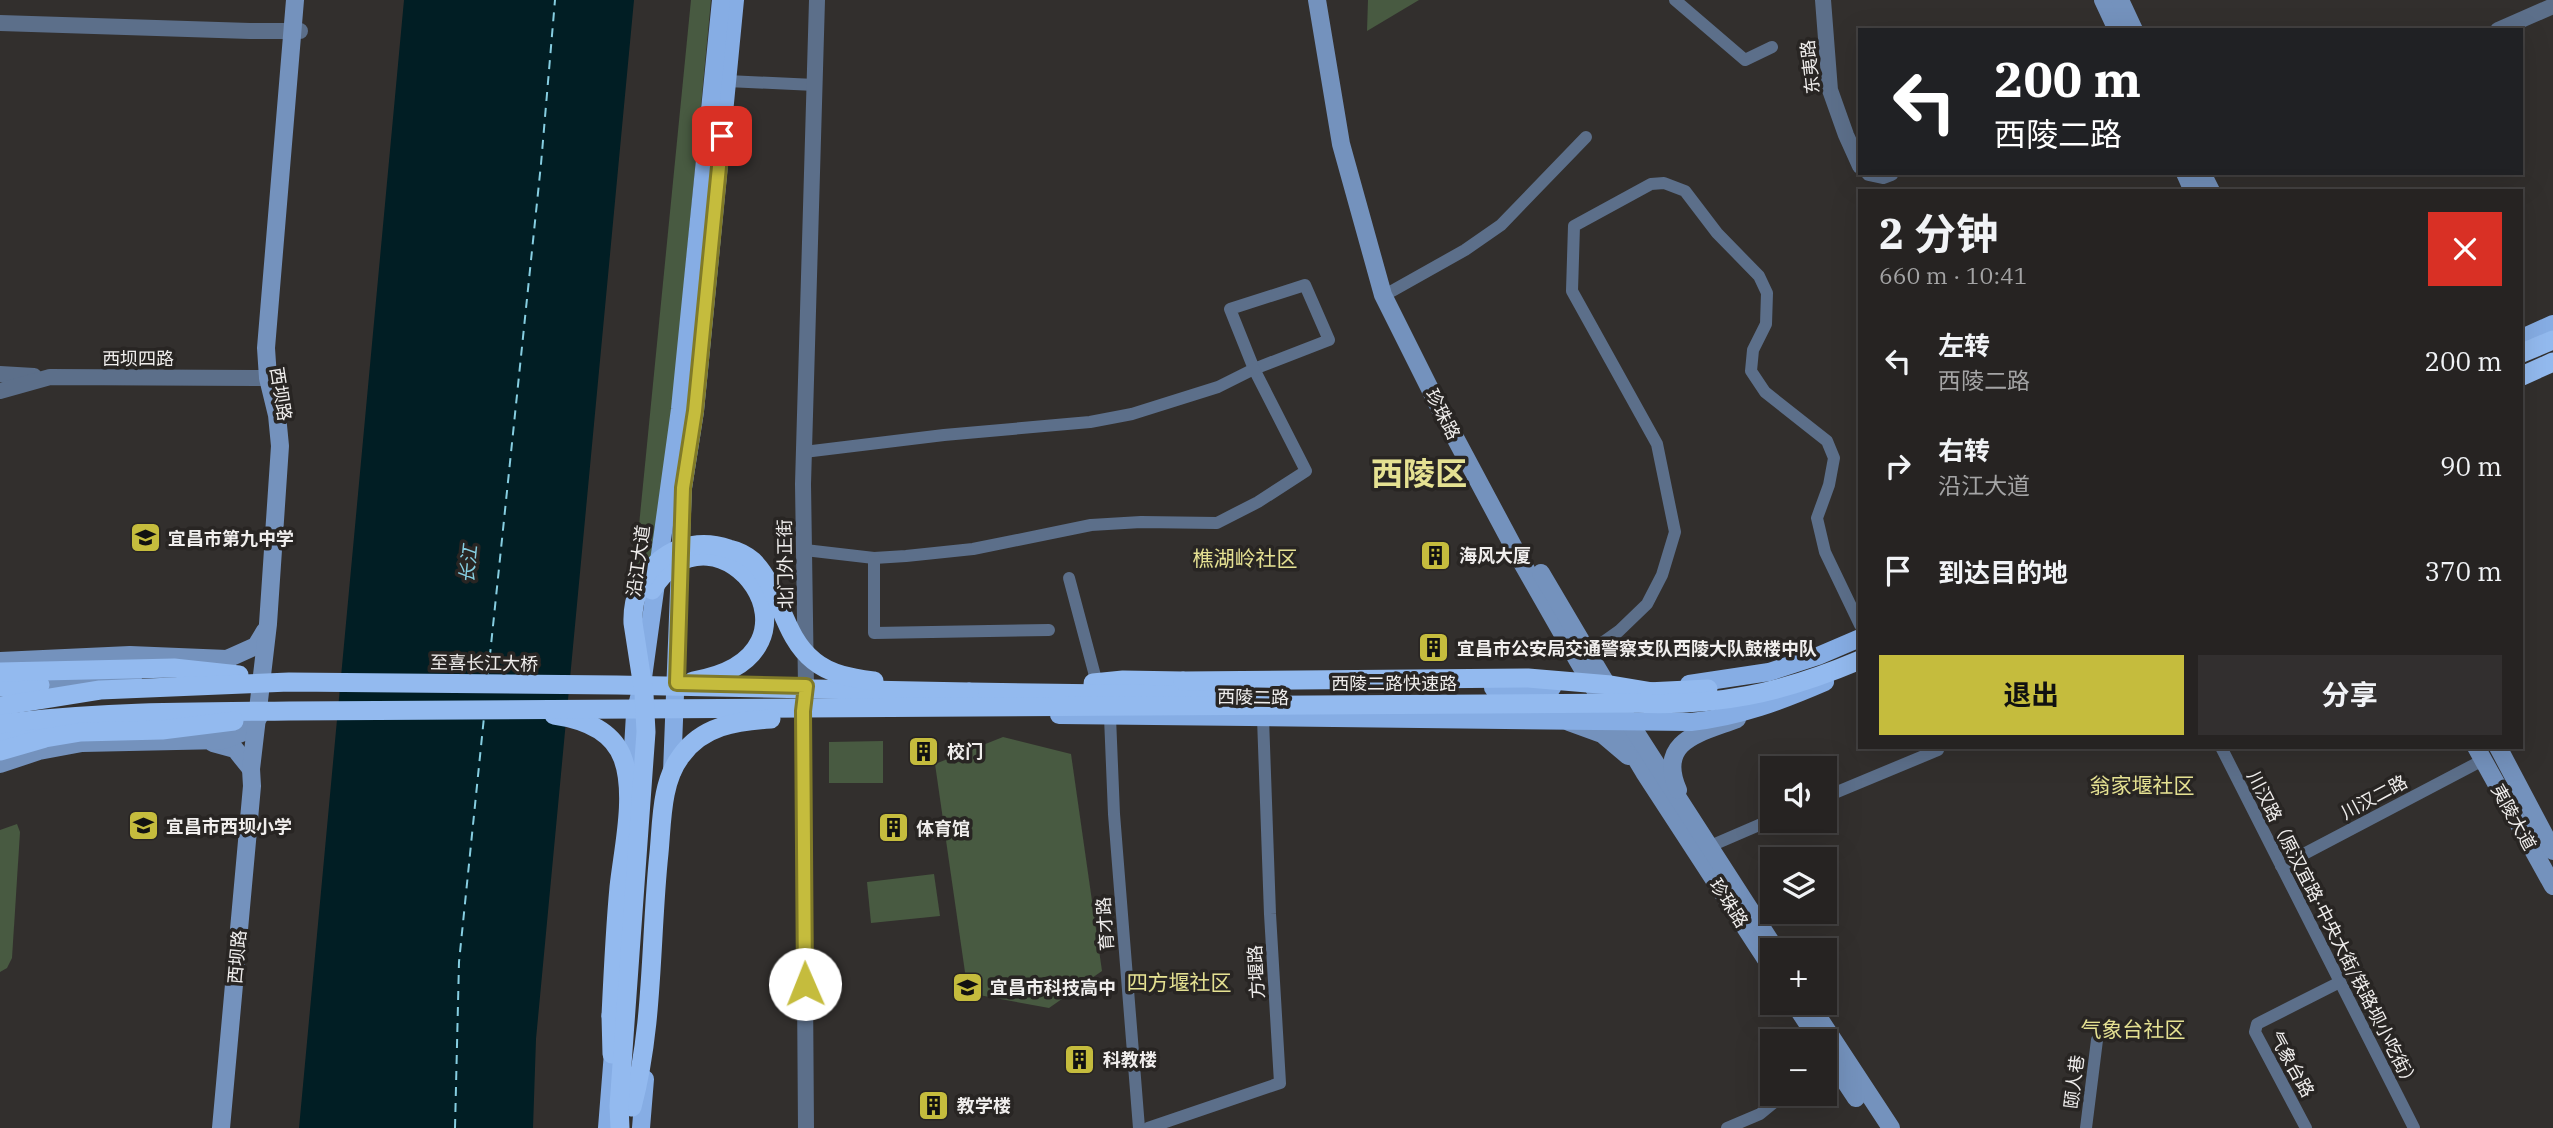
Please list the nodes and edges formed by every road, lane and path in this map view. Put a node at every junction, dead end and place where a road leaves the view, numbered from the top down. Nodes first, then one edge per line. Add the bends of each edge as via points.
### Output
1 (295, 0) edge
2 (303, 0) edge
3 (721, 0) edge
4 (735, 0) edge
5 (817, 0) edge
6 (1317, 0) edge
7 (1327, 0) edge
8 (1675, 0) edge
9 (1823, 0) edge
10 (2103, 0) edge
11 (2120, 0) edge
12 (2553, 6) edge
13 (0, 23) edge
14 (2116, 28) edge
15 (2133, 28) edge
16 (2503, 28) edge
17 (296, 31) junction
18 (1772, 47) dead end
19 (727, 81) junction
20 (815, 85) junction
21 (1586, 137) dead end
22 (1858, 162) edge
23 (1392, 291) junction
24 (2553, 324) edge
25 (2553, 332) edge
26 (2523, 338) edge
27 (2553, 340) edge
28 (2523, 346) edge
29 (2553, 352) edge
30 (2523, 353) edge
31 (2553, 362) edge
32 (2523, 366) edge
33 (1254, 369) junction
34 (2553, 370) edge
35 (0, 374) edge
36 (2523, 376) edge
37 (50, 377) junction
38 (273, 378) junction
39 (2523, 384) edge
40 (0, 391) edge
41 (804, 452) junction
42 (805, 550) junction
43 (874, 558) junction
44 (1069, 578) dead end
45 (1858, 621) edge
46 (268, 624) junction
47 (1049, 630) dead end
48 (1858, 639) edge
49 (1858, 649) edge
50 (1588, 653) junction
51 (227, 659) junction
52 (0, 661) edge
53 (1858, 661) edge
54 (267, 668) junction
55 (1858, 668) edge
56 (0, 672) edge
57 (289, 682) junction
58 (677, 683) junction
59 (40, 685) joint
60 (1097, 685) junction
61 (649, 686) junction
62 (806, 686) junction
63 (1067, 686) joint
64 (0, 687) edge
65 (1601, 687) junction
66 (969, 692) junction
67 (1653, 692) junction
68 (0, 706) edge
69 (922, 706) junction
70 (1767, 707) junction
71 (526, 710) junction
72 (289, 711) junction
73 (803, 711) junction
74 (261, 713) junction
75 (675, 713) junction
76 (635, 714) junction
77 (1111, 716) junction
78 (1264, 718) junction
79 (1569, 722) junction
80 (1622, 722) junction
81 (0, 724) edge
82 (60, 724) joint
83 (0, 740) edge
84 (206, 742) junction
85 (1937, 749) edge
86 (2222, 749) edge
87 (2499, 749) edge
88 (0, 751) edge
89 (2479, 754) edge
90 (0, 764) edge
91 (1644, 772) junction
92 (252, 778) junction
93 (1837, 792) edge
94 (1694, 825) junction
95 (1760, 825) edge
96 (1708, 847) junction
97 (2553, 851) edge
98 (2281, 866) junction
99 (2553, 886) edge
100 (1768, 938) edge
101 (1760, 950) edge
102 (2340, 982) junction
103 (1817, 1015) edge
104 (2097, 1040) dead end
105 (1837, 1072) edge
106 (625, 1106) junction
107 (1770, 1106) edge
108 (221, 1128) edge
109 (607, 1128) edge
110 (620, 1128) edge
111 (631, 1128) edge
112 (641, 1128) edge
113 (806, 1128) edge
114 (1139, 1128) edge
115 (1148, 1128) edge
116 (1727, 1128) edge
117 (1877, 1128) edge
118 (1891, 1128) edge
119 (2086, 1128) edge
120 (2306, 1128) edge
121 (2414, 1128) edge

1 - 17 main road, 西坝路
2 - 17 main road, 西坝路
3 - 61 main road, 沿江大道
4 - 19 main road
5 - 20 street, 北门外正街
6 - 65 main road, 珍珠路 via 1341,144 1383,295 1508,537
7 - 23 main road, 珍珠路 via 1351,142
8 - 18 street via 1745,60
9 - 22 street, 东夷路 via 1830,90
10 - 14 main road
11 - 15 main road
12 - 16 street
13 - 17 street
17 - 38 main road, 西坝路 via 266,348
19 - 20 street
19 - 58 main road via 695,411 683,488
20 - 41 street, 北门外正街
21 - 23 street via 1502,225
23 - 50 main road, 珍珠路 via 1445,400
24 - 26 main road
25 - 28 highway
27 - 30 highway
29 - 32 highway
31 - 36 highway
33 - 33 street via 1230,309 1305,285 1329,340
33 - 41 street via 1218,387 1090,422
33 - 43 street via 1306,471 1217,523 1091,525 973,549
34 - 39 main road
35 - 37 street
37 - 38 street, 西坝四路
37 - 40 street, 西坝四路
38 - 46 main road, 西坝路 via 280,446
38 - 54 main road, 西坝路 via 285,410 288,499
41 - 42 street, 北门外正街
42 - 43 street
42 - 62 street, 北门外正街
43 - 47 street via 874,633
44 - 60 street
45 - 50 street via 1825,552 1817,518 1834,458 1827,441 1765,393 1751,372 1753,350 1766,324 1767,293 1759,276 1685,191 1664,183 1651,184 1574,226 1572,291 1657,444 1675,532 1647,604
46 - 51 main road via 256,646
46 - 54 main road, 西坝路
48 - 65 main road, 西陵二路 via 1769,672 1683,685
49 - 67 highway, 西陵二路快速路, bridge via 1780,678 1716,689
50 - 65 main road, 珍珠路
51 - 52 main road via 130,655
51 - 54 main road
53 - 69 highway, 西陵二路快速路, bridge via 1760,694 1677,705
54 - 59 main road
54 - 74 main road, 西坝路
55 - 70 main road, 西陵二路
56 - 57 highway, bridge via 174,668
57 - 61 highway, 至喜长江大桥, bridge
57 - 68 highway, 至喜长江大桥, bridge via 100,690
58 - 61 main road
58 - 62 main road
58 - 75 main road
59 - 64 highway
60 - 63 highway
60 - 65 main road, 西陵二路
60 - 67 highway, bridge via 1123,680 1528,678
61 - 66 highway, 至喜长江大桥, bridge
61 - 76 main road, 沿江大道
61 - 106 highway, bridge via 705,679 746,659 756,648 763,633 763,603 740,568 712,558 689,560 660,578 647,604 646,628 656,701 657,734
62 - 63 main road
62 - 73 street, 北门外正街
65 - 80 main road, 珍珠路
66 - 67 highway, 西陵二路快速路, bridge via 1397,698
66 - 106 highway, bridge via 854,679 829,671 803,650 764,573 737,551 710,544 689,546 651,568 638,589 633,611 646,732
69 - 71 highway, bridge
69 - 106 highway, bridge via 742,721 713,728 681,755 669,780 664,807 645,1045
70 - 80 main road, 西陵二路 via 1715,720
70 - 94 main road via 1677,747 1672,763 1674,781
71 - 72 highway, bridge
71 - 106 highway, bridge via 581,719 600,730 623,758 627,813 611,1016
72 - 81 highway, bridge via 114,713
72 - 88 highway, bridge via 197,727 81,732
73 - 75 main road, 西陵二路
73 - 77 main road, 西陵二路
73 - 113 street, 北门外正街
74 - 82 main road
74 - 84 main road via 244,732
74 - 92 main road, 西坝路
75 - 76 main road, 西陵二路
75 - 112 main road
76 - 109 main road, 沿江大道
77 - 78 main road, 西陵二路
77 - 114 street, 育才路 via 1114,814
78 - 79 main road, 西陵二路
78 - 115 street, 方堰路 via 1280,1083
79 - 80 main road, 西陵二路
79 - 91 main road via 1602,734
80 - 91 main road, 珍珠路
80 - 94 main road, 珍珠路
82 - 83 highway
84 - 90 main road via 82,743
84 - 92 main road via 235,750
85 - 93 street
86 - 98 street, 川汉路（原汉宜路·中央大街/铁路坝小吃街）
87 - 97 main road, 夷陵大道
89 - 98 street, 川汉二路
89 - 99 main road, 夷陵大道
91 - 101 main road, 珍珠路
92 - 108 main road, 西坝路
94 - 96 main road, 珍珠路
95 - 96 street
96 - 100 main road, 珍珠路
98 - 102 street, 川汉路（原汉宜路·中央大街/铁路坝小吃街）
102 - 120 street, 气象台路 via 2257,1024 2255,1032
102 - 121 street, 川汉路（原汉宜路·中央大街/铁路坝小吃街）
103 - 118 main road
104 - 119 street, 颐人巷
105 - 117 main road
106 - 110 highway, bridge
106 - 111 highway
107 - 116 street

